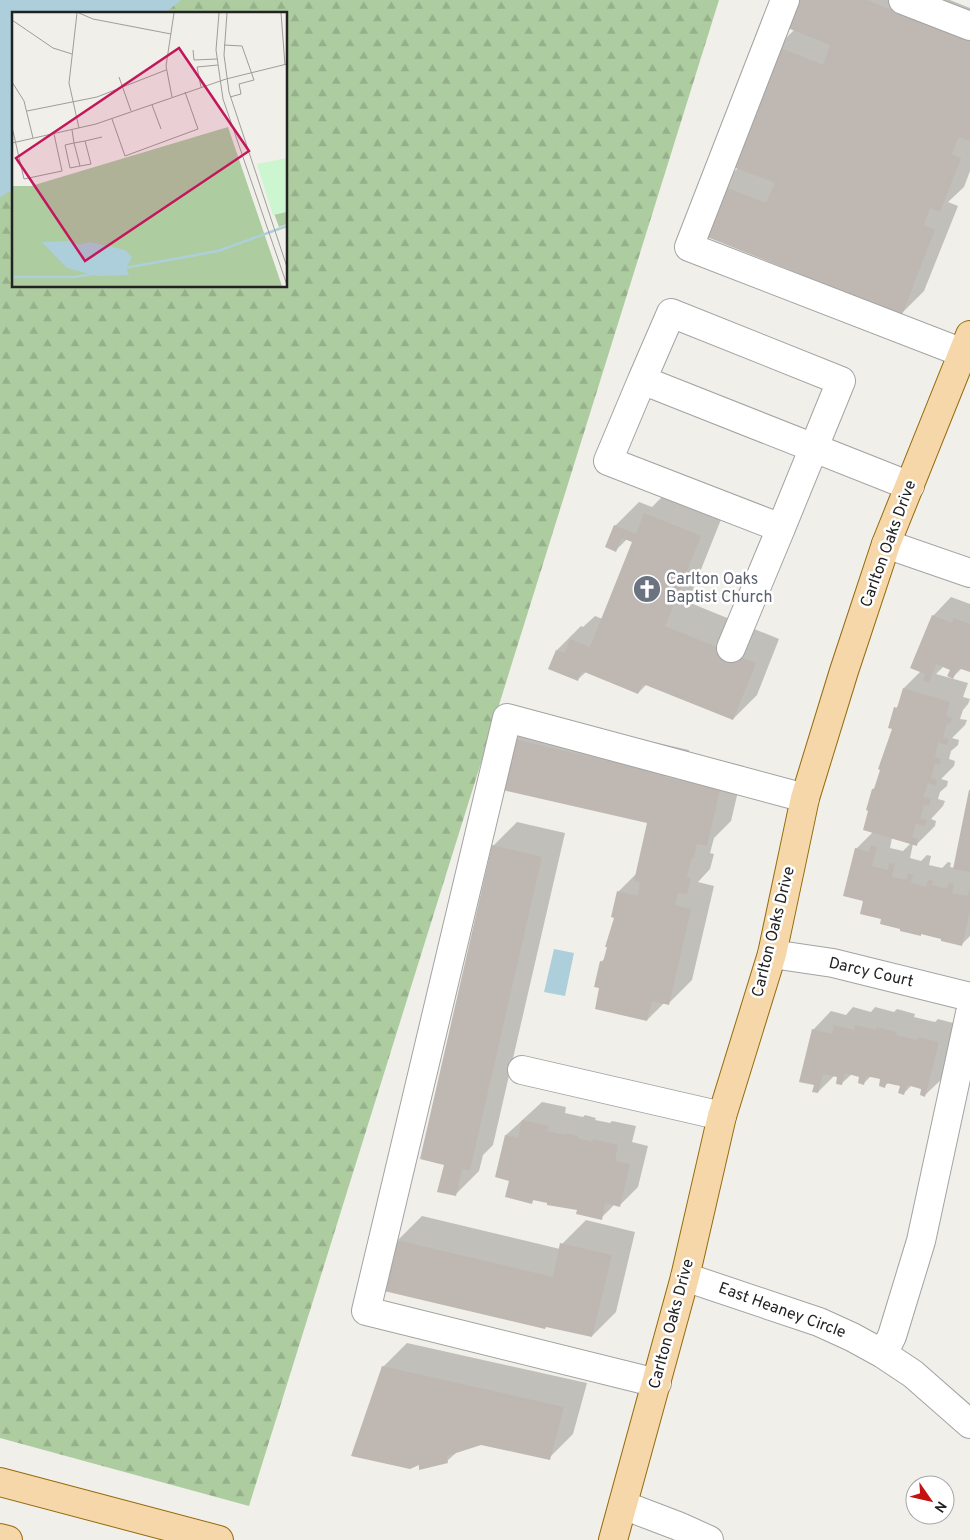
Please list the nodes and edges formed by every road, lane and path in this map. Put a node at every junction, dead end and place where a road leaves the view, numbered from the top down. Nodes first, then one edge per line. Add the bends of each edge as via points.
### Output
1 (785, 0) edge
2 (903, 0) edge
3 (970, 26) edge
4 (966, 344) edge
5 (642, 380) junction
6 (813, 448) junction
7 (910, 486) junction
8 (781, 528) junction
9 (886, 544) junction
10 (970, 573) edge
11 (731, 648) dead end
12 (806, 798) junction
13 (772, 954) junction
14 (970, 997) edge
15 (970, 1013) edge
16 (522, 1070) dead end
17 (722, 1116) junction
18 (685, 1277) junction
19 (883, 1354) junction
20 (656, 1383) junction
21 (970, 1424) edge
22 (0, 1482) edge
23 (623, 1505) junction
24 (0, 1538) edge
25 (8, 1540) edge
26 (219, 1540) edge
27 (613, 1540) edge
28 (709, 1540) edge

1 - 4 street via 689,247
2 - 3 street
4 - 7 main road, Carlton Oaks Drive
5 - 6 street
5 - 6 street via 671,313 841,381
5 - 8 street via 608,461
6 - 7 street
6 - 8 street
7 - 9 main road, Carlton Oaks Drive
8 - 11 street
9 - 10 street
9 - 12 main road, Carlton Oaks Drive
12 - 13 main road, Carlton Oaks Drive
12 - 20 street via 507,718 366,1311
13 - 14 street, Darcy Court via 833,963
13 - 17 main road, Carlton Oaks Drive
15 - 19 street via 921,1241 892,1336
16 - 17 street
17 - 18 main road, Carlton Oaks Drive
18 - 19 street, East Heaney Circle via 819,1322
18 - 20 main road, Carlton Oaks Drive
19 - 21 street, East Heaney Circle via 913,1374
20 - 23 main road, Carlton Oaks Drive
22 - 26 main road
23 - 27 main road, Carlton Oaks Drive
23 - 28 street
24 - 25 main road

